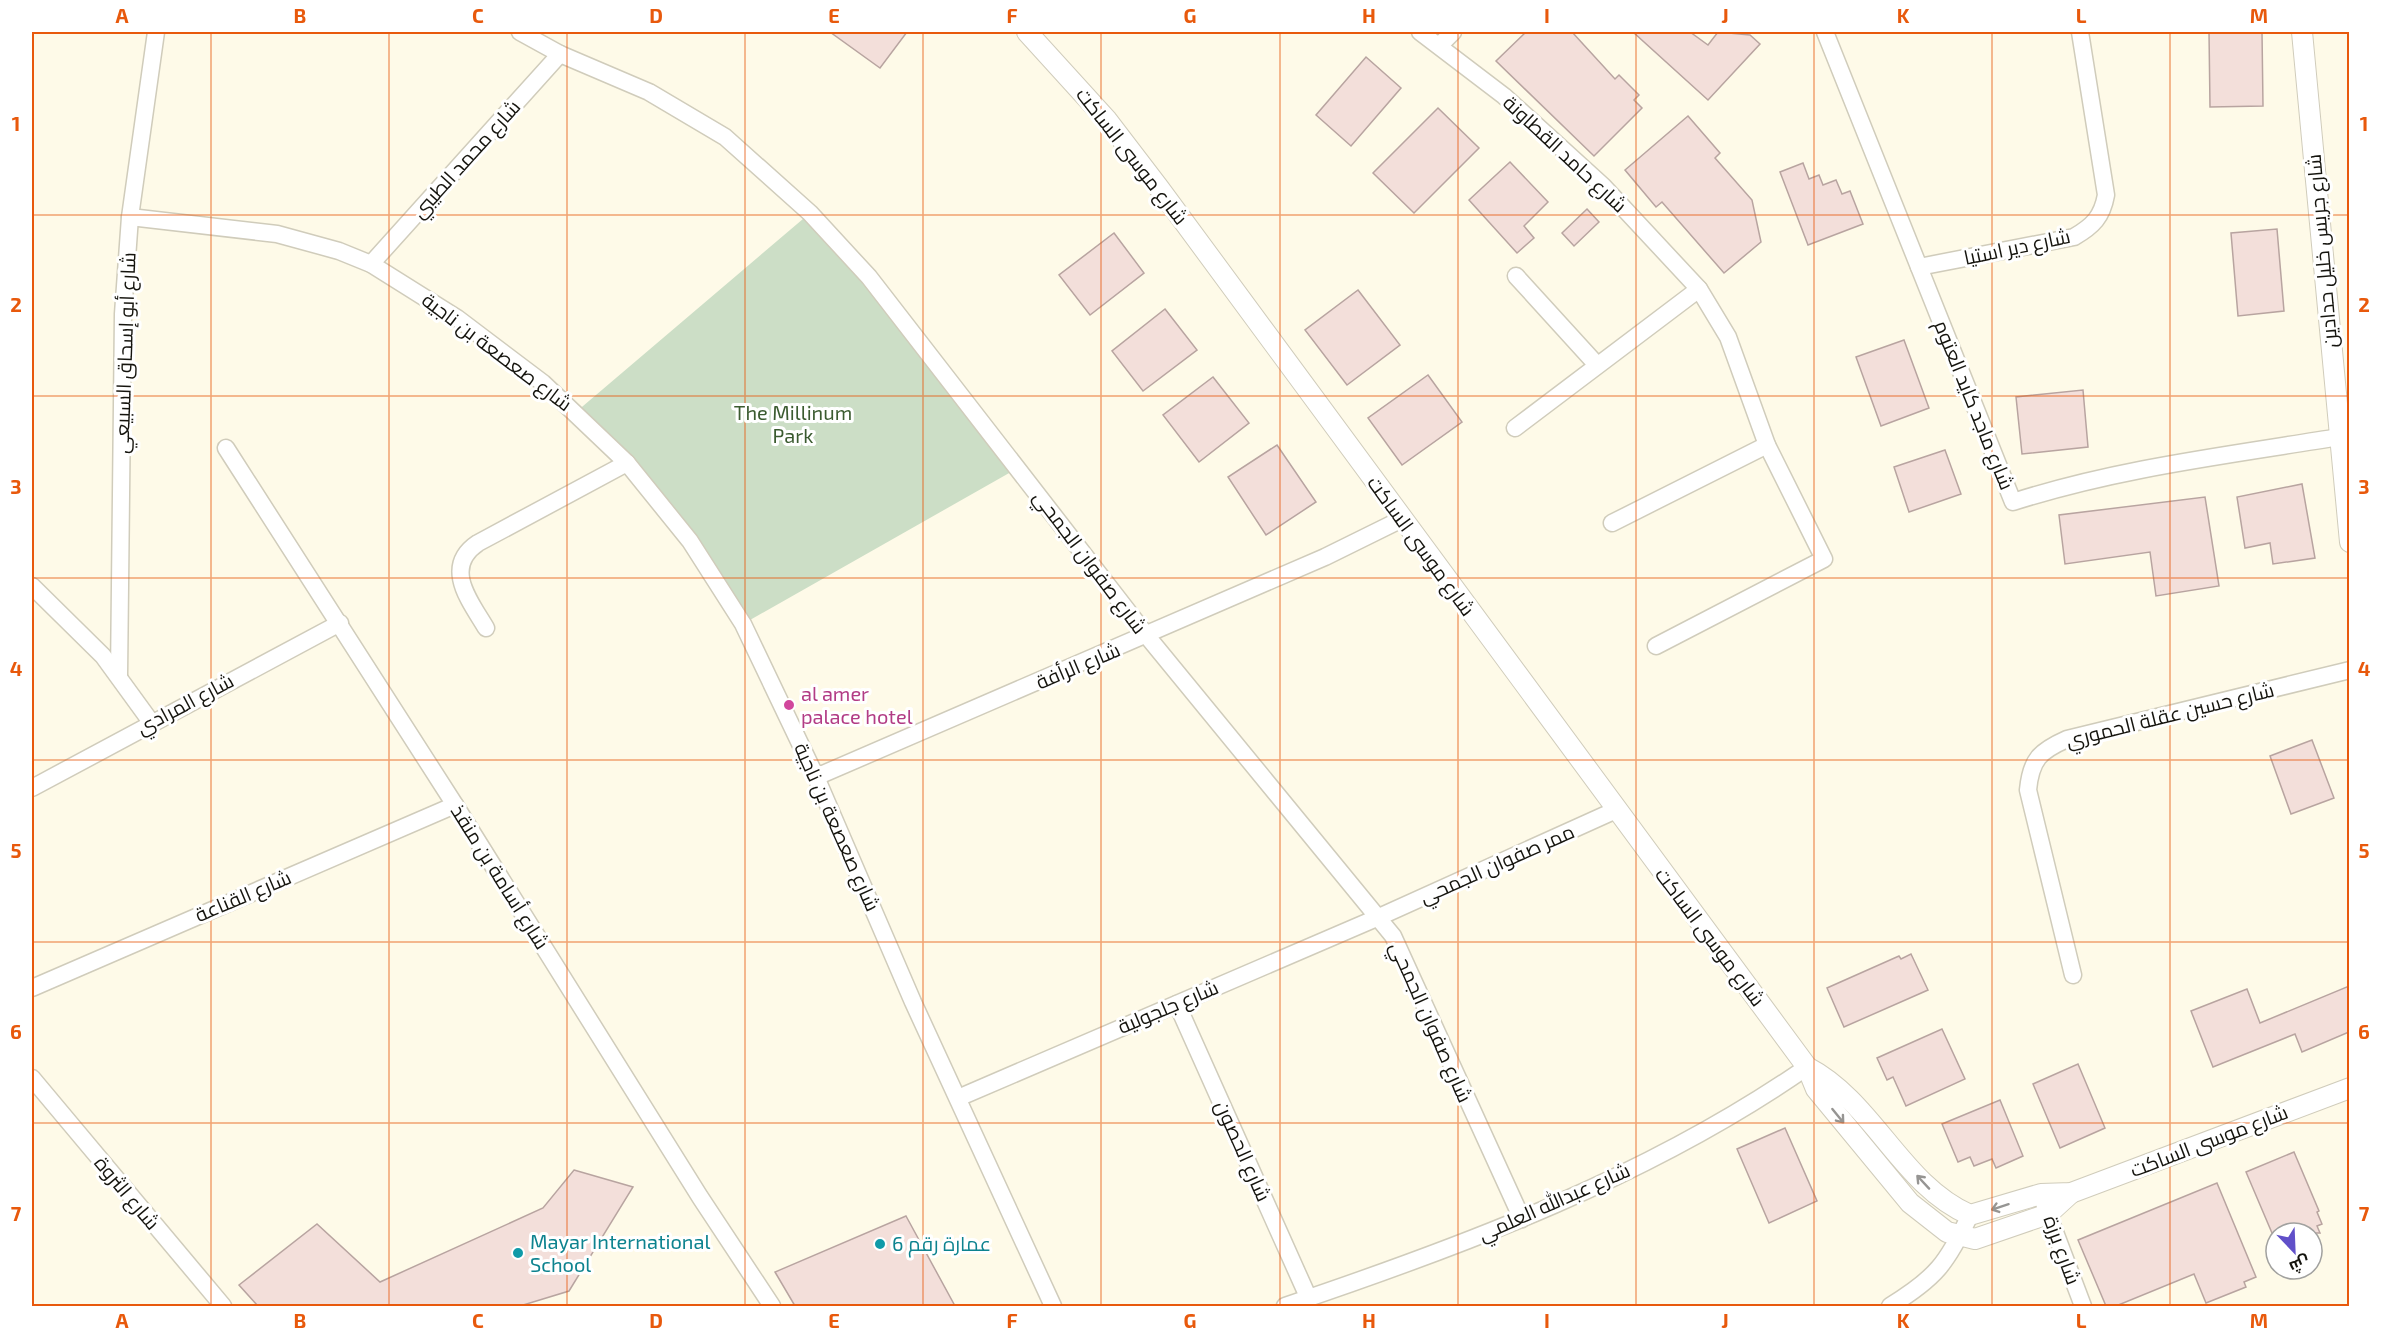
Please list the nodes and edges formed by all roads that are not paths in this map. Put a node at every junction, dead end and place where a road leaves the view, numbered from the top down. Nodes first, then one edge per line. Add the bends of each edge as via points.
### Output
1 (156, 32) edge
2 (520, 32) edge
3 (1027, 32) edge
4 (1420, 32) edge
5 (1453, 32) edge
6 (1825, 32) edge
7 (2080, 32) edge
8 (2302, 32) edge
9 (1440, 45) junction
10 (560, 54) junction
11 (130, 217) junction
12 (371, 264) junction
13 (1919, 267) junction
14 (1516, 276) dead end
15 (1699, 289) junction
16 (1597, 365) junction
17 (1515, 428) dead end
18 (2339, 437) junction
19 (1767, 445) junction
20 (226, 448) dead end
21 (627, 463) junction
22 (1402, 519) junction
23 (1612, 523) dead end
24 (2349, 542) edge
25 (32, 586) edge
26 (340, 623) junction
27 (486, 628) dead end
28 (1146, 636) junction
29 (1656, 646) dead end
30 (2349, 670) edge
31 (119, 676) junction
32 (151, 722) junction
33 (816, 777) junction
34 (32, 788) edge
35 (455, 805) junction
36 (1616, 810) junction
37 (1379, 917) junction
38 (2073, 975) dead end
39 (32, 988) edge
40 (1177, 1004) junction
41 (1807, 1067) junction
42 (32, 1078) edge
43 (2349, 1088) edge
44 (958, 1098) junction
45 (2071, 1193) junction
46 (2041, 1194) junction
47 (2048, 1214) junction
48 (1970, 1215) junction
49 (1522, 1219) junction
50 (1959, 1237) junction
51 (1309, 1299) junction
52 (1329, 1299) edge
53 (223, 1306) edge
54 (772, 1306) edge
55 (1053, 1306) edge
56 (1286, 1306) edge
57 (1890, 1306) edge
58 (2083, 1306) edge

1 - 11 street, شارع أبو إسحاق السبيعي
2 - 10 street, شارع صفوان الجمحي
3 - 22 street, شارع موسى الساكت via 1113,129
4 - 9 street, شارع حامد القطاونة
5 - 9 street
6 - 13 street, شارع ماجد كايد العتوم
7 - 13 street, شارع دير استيا via 2106,195 2103,213 2074,237
8 - 18 street, شارع جريس خليل حدادين
9 - 15 street, شارع حامد القطاونة via 1504,96 1603,186
10 - 12 street, شارع محمد الطيبي
10 - 28 street, شارع صفوان الجمحي via 649,92 691,115 725,137 810,213 869,277
11 - 12 street, شارع صعصعة بن ناجية via 277,234
11 - 31 street, شارع أبو إسحاق السبيعي via 123,314
12 - 21 street, شارع صعصعة بن ناجية via 457,318 543,383
13 - 18 street, شارع ماجد كايد العتوم via 2013,502 2054,489 2173,464
14 - 16 street
15 - 16 street
15 - 19 street, شارع حامد القطاونة via 1728,337
16 - 17 street
18 - 24 street, شارع جريس خليل حدادين
19 - 23 street
19 - 29 street, شارع حامد القطاونة via 1824,559
20 - 26 street, شارع أسامة بن منقذ
21 - 27 street via 478,543 466,554 460,583
21 - 33 street, شارع صعصعة بن ناجية via 690,542 734,609
22 - 28 street, شارع الرأفة
22 - 36 street, شارع موسى الساكت
25 - 31 street
26 - 32 street, شارع المرادي
26 - 35 street, شارع أسامة بن منقذ
28 - 33 street, شارع الرأفة
28 - 37 street, شارع صفوان الجمحي
30 - 38 street, شارع حسين عقلة الحموري via 2067,739 2040,754 2030,769 2028,790
31 - 32 street
32 - 34 street, شارع المرادي
33 - 44 street, شارع صعصعة بن ناجية
35 - 39 street, شارع القناعة
35 - 54 street, شارع أسامة بن منقذ
36 - 37 street, ممر صفوان الجمحي
36 - 41 street, شارع موسى الساكت
37 - 40 street, شارع جلجولية
37 - 49 street, شارع صفوان الجمحي via 1405,961
40 - 44 street, شارع جلجولية
40 - 51 street, شارع الحصون
48 -> 41 street, شارع موسى الساكت via 1934,1194 1852,1101 1829,1078
41 - 49 street, شارع عبدالله العلمي via 1760,1100 1695,1137
41 -> 50 street, شارع موسى الساكت via 1816,1089 1910,1203
42 - 53 street, شارع الثروة
43 - 45 street, شارع موسى الساكت
44 - 55 street, شارع صعصعة بن ناجية
45 - 46 street, شارع موسى الساكت
45 - 47 street, شارع موسى الساكت
46 - 47 street, شارع برزة
46 -> 48 street, شارع موسى الساكت
47 - 50 street, شارع موسى الساكت via 1975,1239
47 - 58 street, شارع برزة
48 - 50 street
49 - 52 street, شارع عبدالله العلمي
50 - 57 street via 1940,1270
51 - 52 street, شارع عبدالله العلمي
51 - 56 street, شارع عبدالله العلمي

